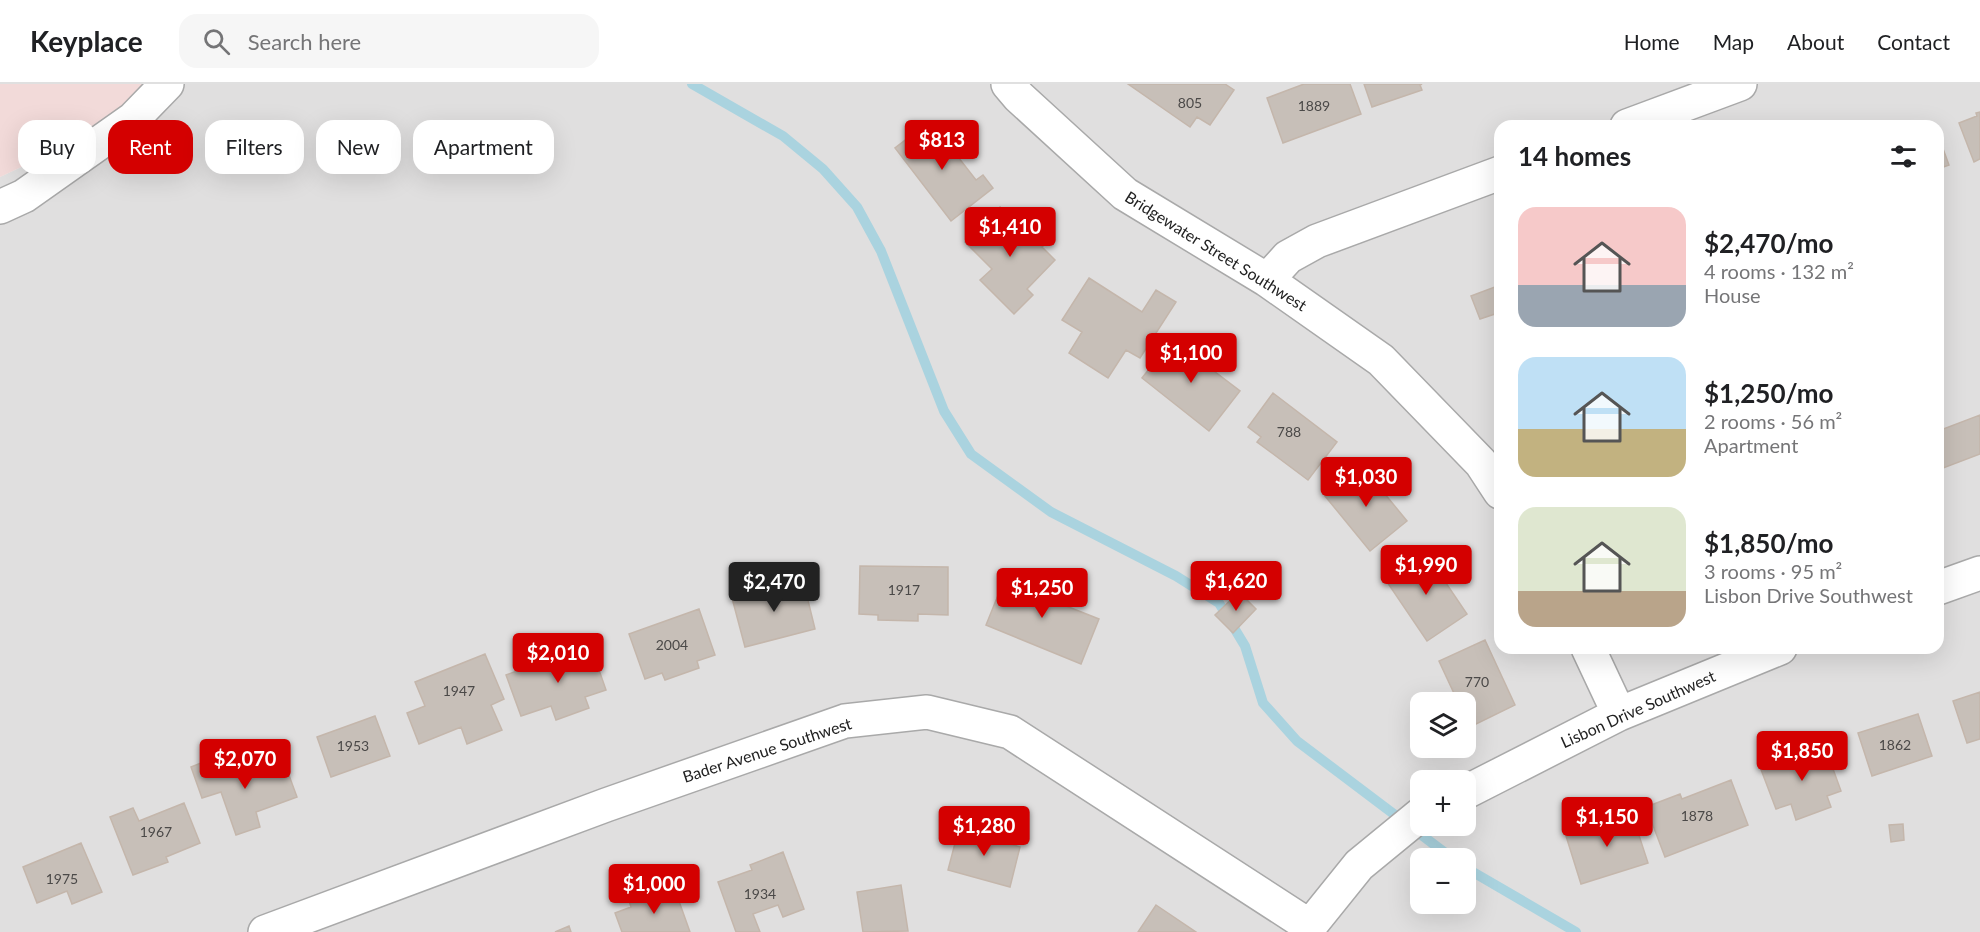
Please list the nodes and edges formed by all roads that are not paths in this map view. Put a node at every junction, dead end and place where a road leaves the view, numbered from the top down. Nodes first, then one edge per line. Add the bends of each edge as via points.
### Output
1 (167, 84) edge
2 (1008, 84) edge
3 (1740, 84) edge
4 (1643, 120) edge
5 (1494, 175) edge
6 (0, 207) edge
7 (1267, 280) junction
8 (1494, 483) edge
9 (1980, 573) edge
10 (1944, 586) edge
11 (1591, 654) edge
12 (1765, 654) edge
13 (1619, 714) junction
14 (1476, 787) edge
15 (1410, 822) edge
16 (1306, 928) edge
17 (265, 932) edge

1 - 6 street via 133,119 24,196
2 - 7 street, Bridgewater Street Southwest via 1125,194
3 - 4 street
5 - 7 street via 1317,241 1288,257
7 - 8 street, Bridgewater Street Southwest via 1381,360 1481,463
9 - 10 street
11 - 13 street
12 - 13 street, Lisbon Drive Southwest
13 - 14 street, Lisbon Drive Southwest
15 - 16 street via 1359,865
16 - 17 street, Bader Avenue Southwest via 1010,732 927,712 845,721

